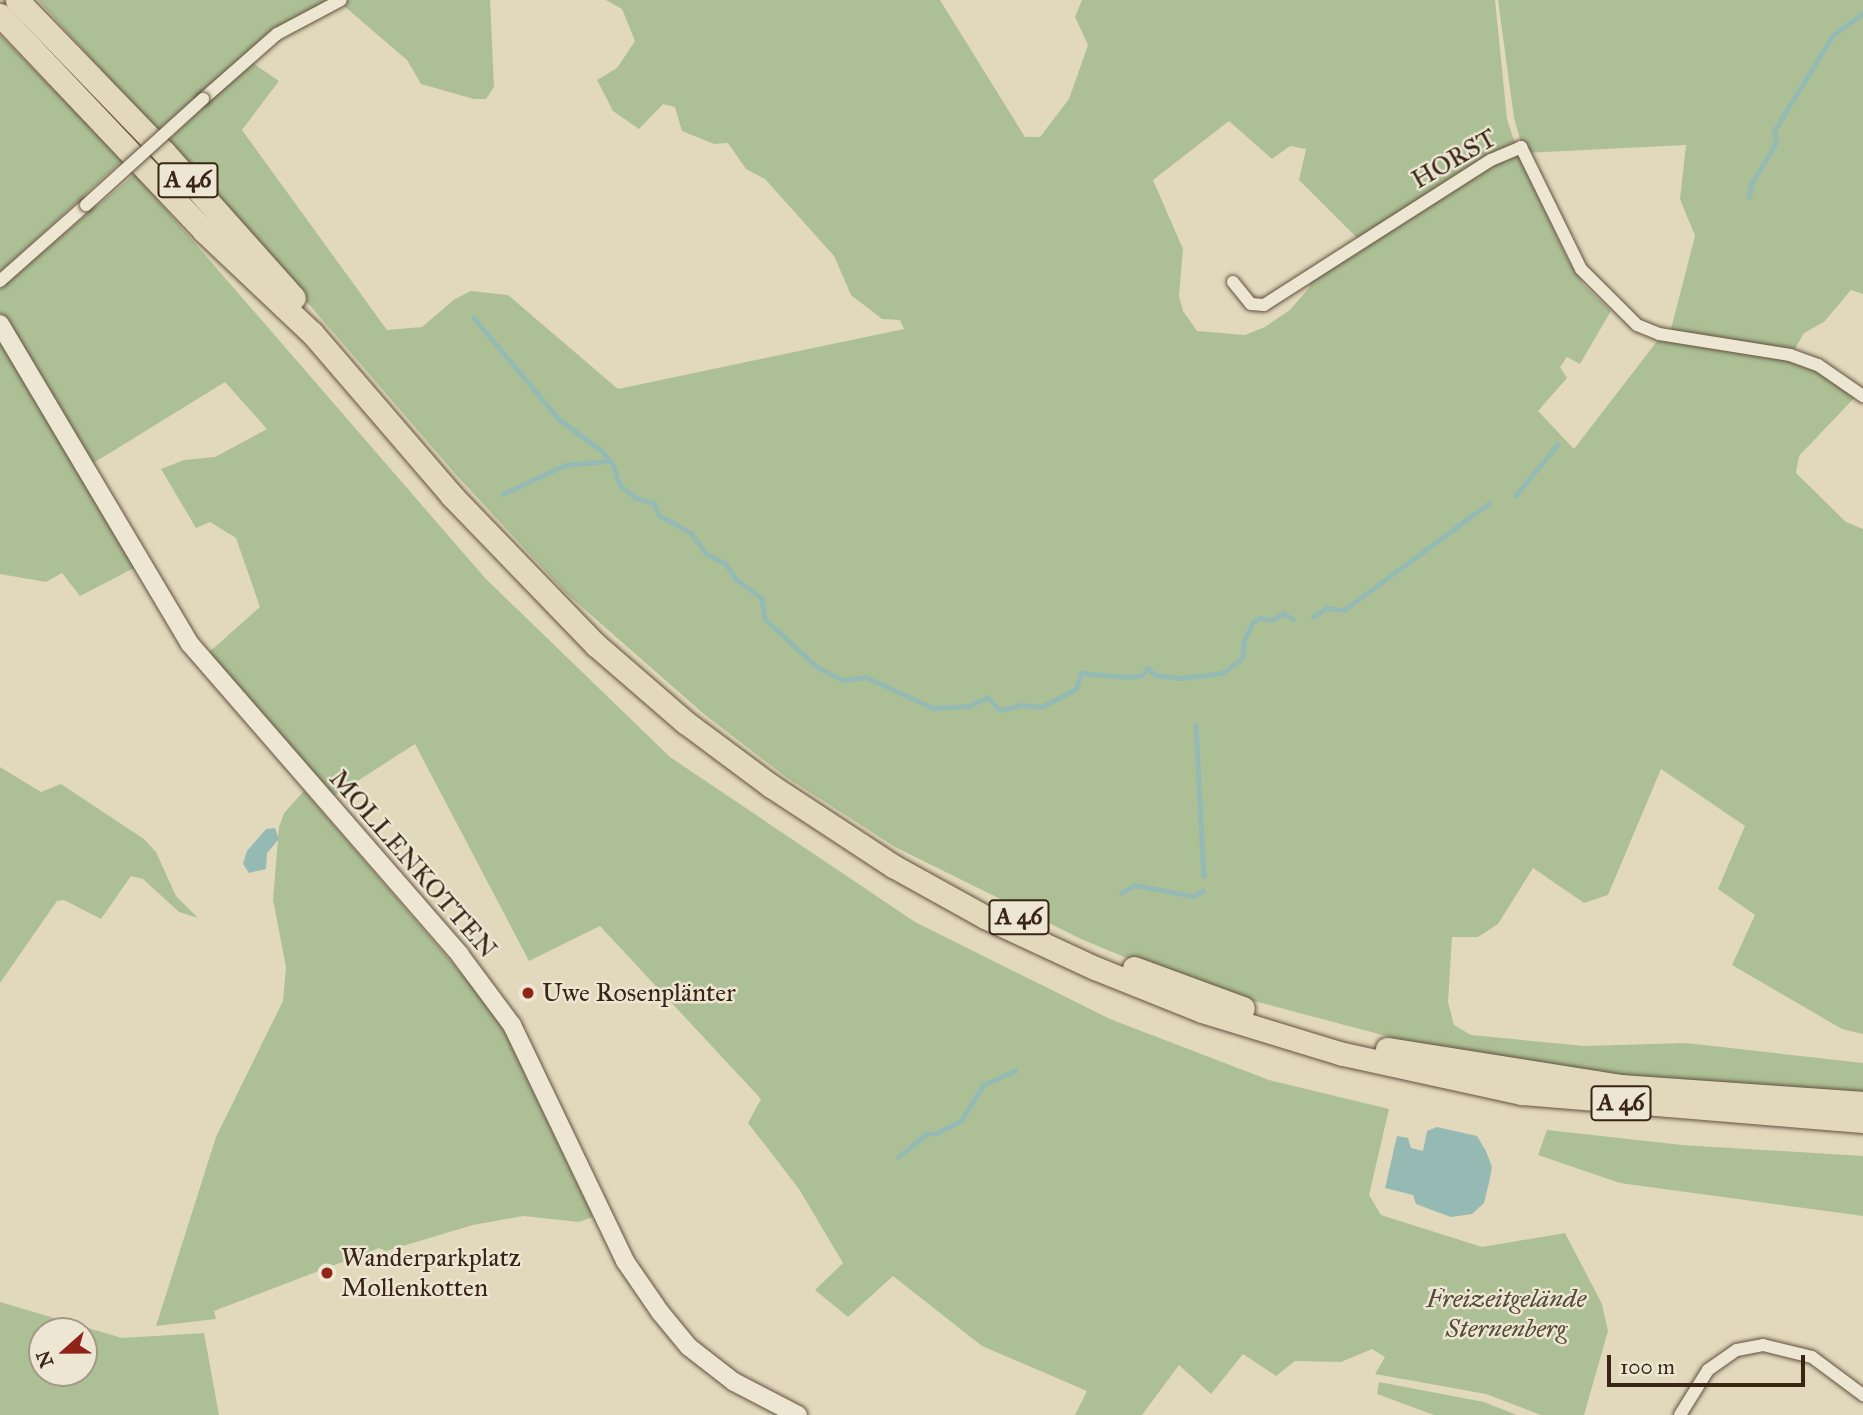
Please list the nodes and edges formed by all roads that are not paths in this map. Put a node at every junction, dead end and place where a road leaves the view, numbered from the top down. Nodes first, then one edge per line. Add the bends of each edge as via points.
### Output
1 (17, 0) edge
2 (341, 0) edge
3 (0, 15) edge
4 (0, 281) edge
5 (1233, 282) dead end
6 (0, 324) edge
7 (1863, 396) edge
8 (1863, 1103) edge
9 (1863, 1121) edge
10 (1863, 1395) edge
11 (798, 1415) edge
12 (1680, 1415) edge

1 - 8 highway, A 46 via 164,152 425,448 568,600 726,738 881,843 1075,943 1225,1002 1327,1034 1404,1053 1562,1079
2 - 4 street, bridge via 277,34
3 - 9 highway, A 46 via 204,231 312,333 452,496 577,626 729,755 894,866 985,917 1119,979 1240,1024 1342,1054 1522,1093
5 - 7 street, HORST via 1251,304 1264,305 1491,160 1521,147 1581,269 1637,326 1790,355 1818,365
6 - 11 main road, MOLLENKOTTEN via 190,644 460,955 512,1025 625,1261 660,1312 689,1347 734,1382
10 - 12 street via 1812,1357 1763,1345 1737,1350 1708,1370

